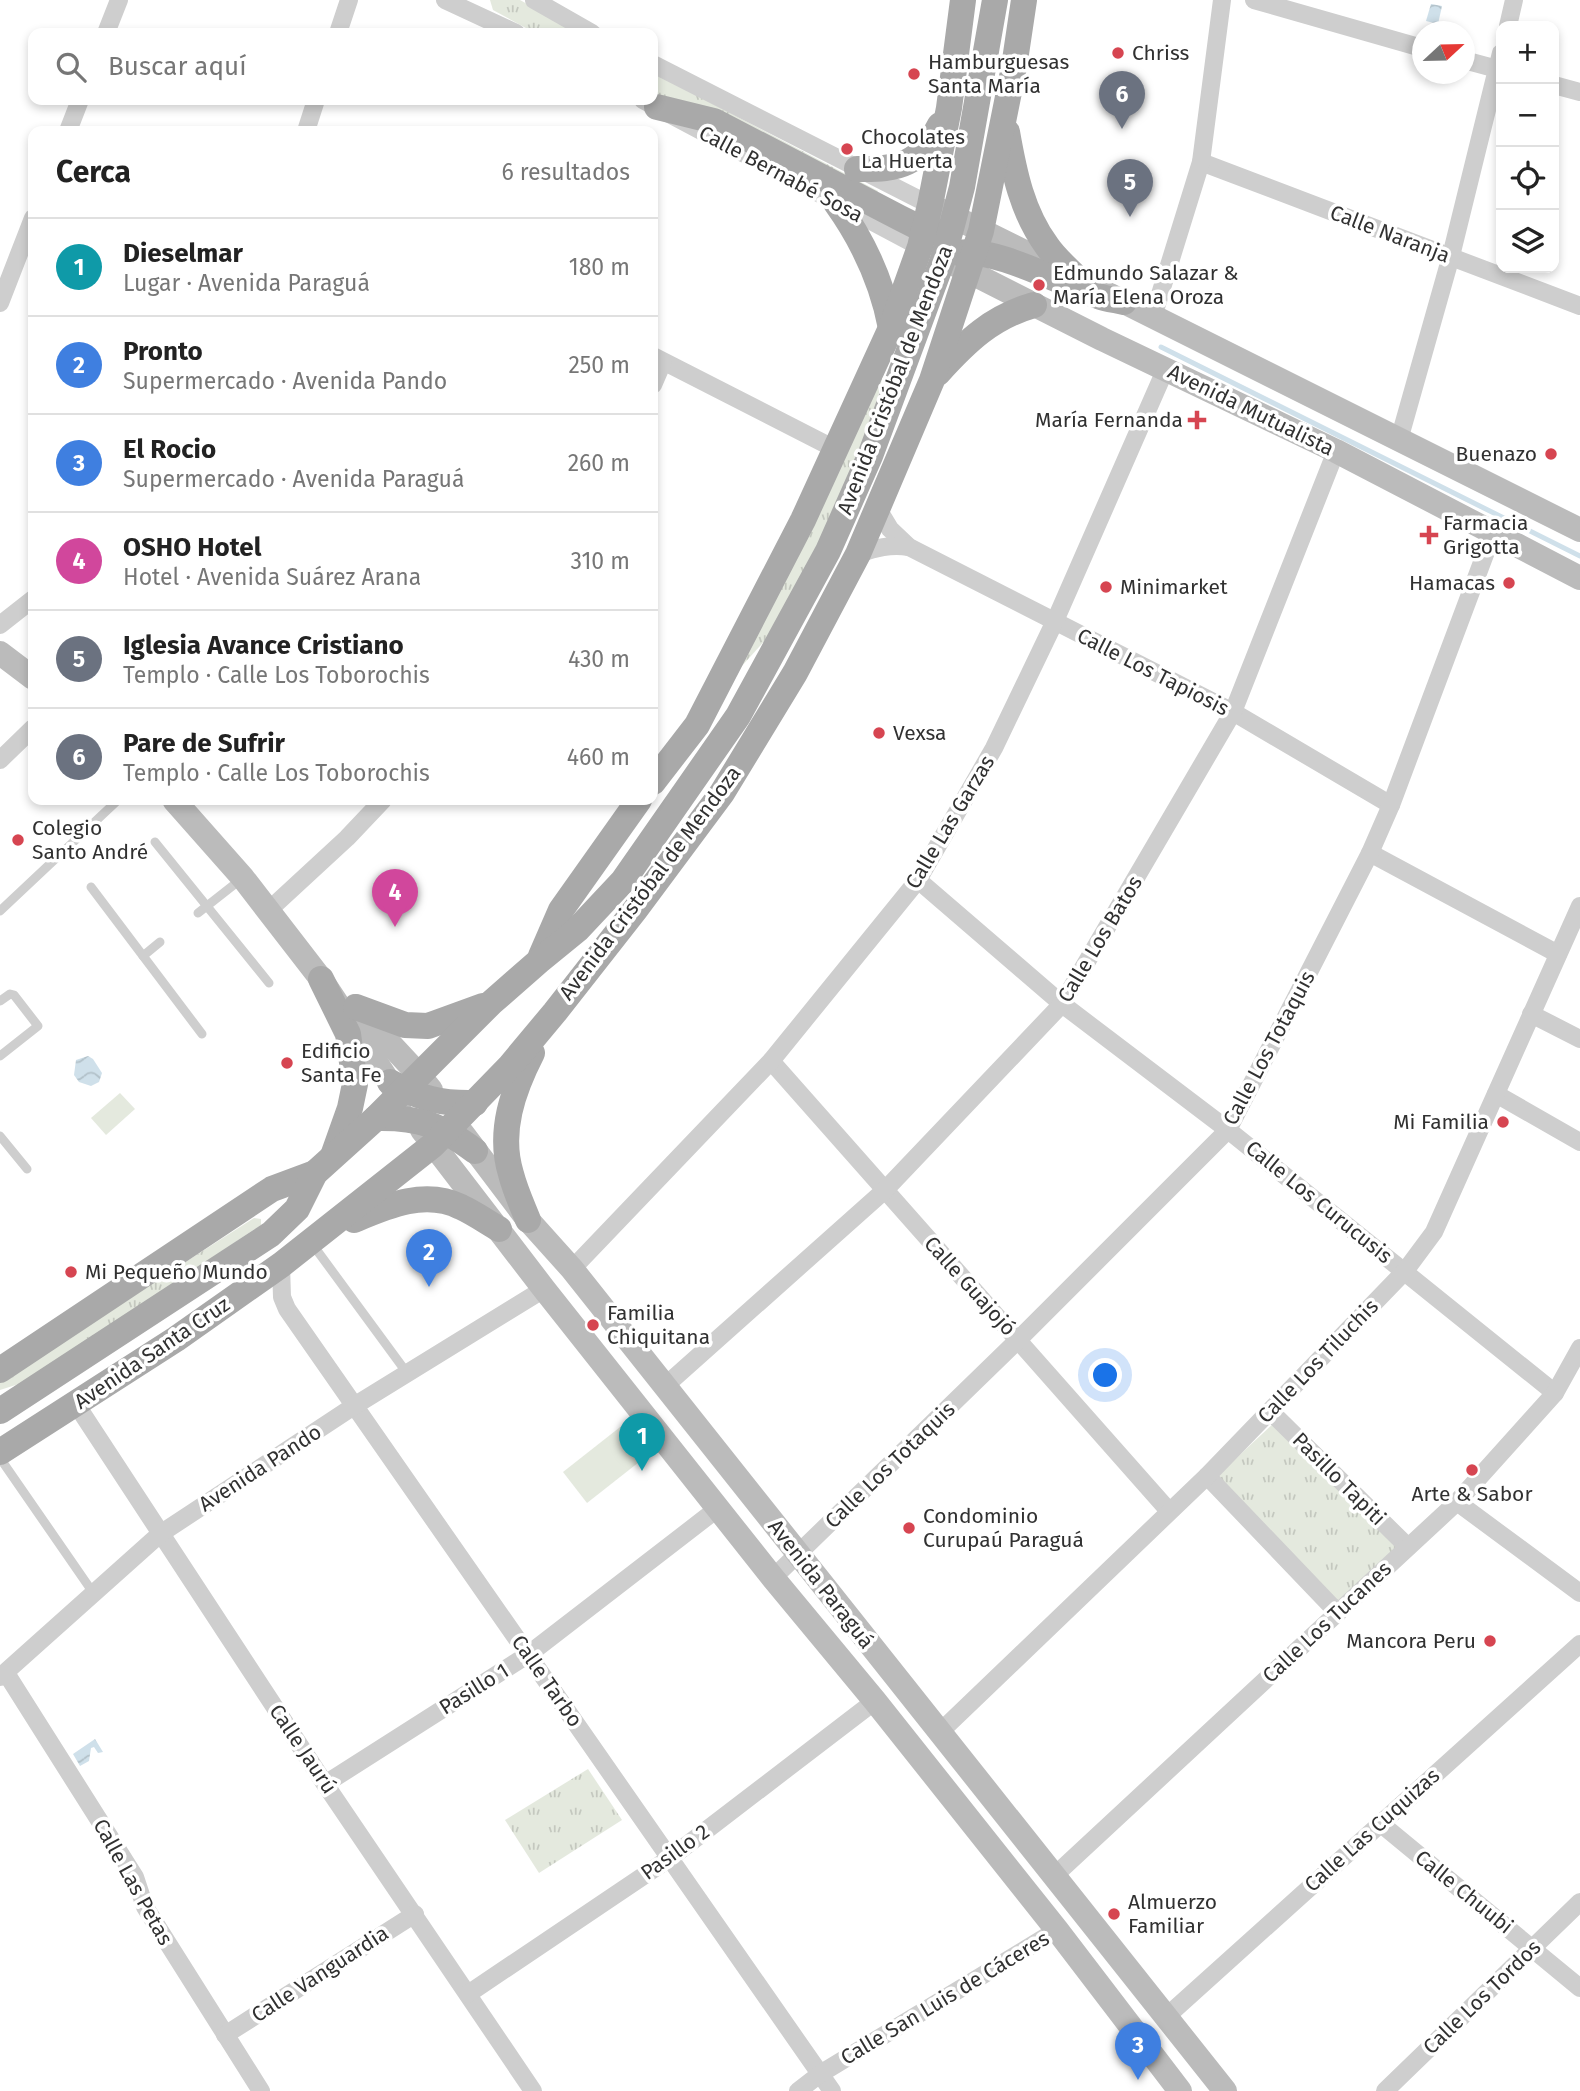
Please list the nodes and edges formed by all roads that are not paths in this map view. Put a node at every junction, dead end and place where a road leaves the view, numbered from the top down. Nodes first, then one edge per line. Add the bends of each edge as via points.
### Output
1 (119, 0) edge
2 (349, 0) edge
3 (445, 0) edge
4 (482, 0) edge
5 (534, 0) edge
6 (963, 0) edge
7 (995, 0) edge
8 (1024, 0) edge
9 (1222, 0) edge
10 (1254, 0) edge
11 (1514, 0) edge
12 (490, 21) junction
13 (1509, 21) edge
14 (108, 28) edge
15 (340, 28) edge
16 (505, 28) edge
17 (583, 28) edge
18 (1412, 45) edge
19 (1475, 61) edge
20 (1496, 64) edge
21 (658, 67) edge
22 (1496, 80) edge
23 (1559, 86) edge
24 (1580, 92) edge
25 (78, 105) edge
26 (314, 105) edge
27 (654, 105) edge
28 (657, 105) edge
29 (949, 108) junction
30 (1004, 114) junction
31 (70, 126) edge
32 (308, 126) edge
33 (1201, 162) junction
34 (857, 169) junction
35 (836, 204) junction
36 (925, 227) junction
37 (28, 231) edge
38 (970, 235) junction
39 (1451, 256) junction
40 (943, 259) junction
41 (1077, 278) junction
42 (901, 301) junction
43 (1124, 302) junction
44 (0, 303) edge
45 (1034, 305) junction
46 (1580, 306) edge
47 (1153, 317) junction
48 (891, 328) junction
49 (1102, 339) junction
50 (658, 359) edge
51 (1166, 368) junction
52 (932, 380) junction
53 (1399, 440) junction
54 (835, 449) junction
55 (1336, 451) junction
56 (878, 509) junction
57 (1580, 530) edge
58 (1493, 533) junction
59 (909, 547) junction
60 (858, 554) junction
61 (1580, 578) edge
62 (28, 603) edge
63 (1055, 621) junction
64 (0, 625) edge
65 (0, 653) edge
66 (772, 656) junction
67 (28, 674) edge
68 (1233, 712) junction
69 (697, 725) junction
70 (28, 732) edge
71 (0, 760) edge
72 (658, 776) edge
73 (113, 805) edge
74 (178, 805) edge
75 (378, 805) edge
76 (635, 805) edge
77 (1391, 805) junction
78 (156, 842) dead end
79 (1370, 853) junction
80 (243, 878) junction
81 (918, 880) junction
82 (91, 887) dead end
83 (207, 906) junction
84 (1580, 906) edge
85 (269, 910) junction
86 (0, 911) edge
87 (198, 913) dead end
88 (160, 942) dead end
89 (1558, 954) junction
90 (143, 956) junction
91 (539, 961) junction
92 (321, 979) junction
93 (269, 984) dead end
94 (0, 1001) edge
95 (491, 1003) junction
96 (1062, 1004) junction
97 (356, 1007) junction
98 (555, 1012) junction
99 (1531, 1014) junction
100 (202, 1034) dead end
101 (1580, 1039) edge
102 (0, 1056) edge
103 (771, 1061) junction
104 (402, 1085) junction
105 (1496, 1094) junction
106 (439, 1102) junction
107 (475, 1102) junction
108 (376, 1118) junction
109 (415, 1120) junction
110 (1228, 1130) junction
111 (445, 1134) junction
112 (0, 1136) edge
113 (1580, 1142) edge
114 (475, 1151) joint
115 (324, 1164) junction
116 (27, 1169) dead end
117 (885, 1190) junction
118 (528, 1220) junction
119 (499, 1229) junction
120 (315, 1238) junction
121 (281, 1265) junction
122 (572, 1269) junction
123 (1405, 1271) junction
124 (544, 1289) junction
125 (1018, 1340) junction
126 (1580, 1348) edge
127 (0, 1370) edge
128 (407, 1373) junction
129 (665, 1387) junction
130 (31, 1391) junction
131 (1555, 1392) junction
132 (0, 1402) edge
133 (76, 1404) junction
134 (354, 1406) junction
135 (0, 1410) edge
136 (1270, 1411) junction
137 (0, 1455) edge
138 (1207, 1476) junction
139 (1457, 1502) junction
140 (718, 1509) junction
141 (1169, 1511) junction
142 (160, 1534) junction
143 (1408, 1547) junction
144 (799, 1555) junction
145 (773, 1578) junction
146 (1580, 1593) edge
147 (94, 1594) junction
148 (1338, 1613) junction
149 (1580, 1644) edge
150 (529, 1654) junction
151 (3, 1675) edge
152 (875, 1701) junction
153 (939, 1733) junction
154 (325, 1784) junction
155 (1380, 1823) junction
156 (670, 1858) junction
157 (1053, 1877) junction
158 (1580, 1902) edge
159 (415, 1914) junction
160 (1057, 1930) junction
161 (1532, 1948) junction
162 (1580, 1988) edge
163 (467, 1994) junction
164 (1166, 2017) junction
165 (225, 2035) junction
166 (820, 2074) junction
167 (261, 2091) edge
168 (533, 2091) edge
169 (798, 2091) edge
170 (832, 2091) edge
171 (1180, 2091) edge
172 (1225, 2091) edge
173 (1385, 2091) edge

1 - 14 street
2 - 15 street
3 - 12 street
4 - 12 street
5 - 17 street
6 - 29 main road, Avenida Cristóbal de Mendoza
7 - 38 main road, Avenida Cristóbal de Mendoza
8 - 30 main road, Avenida Cristóbal de Mendoza
9 - 33 street
10 - 18 street
11 - 13 street
12 - 16 street
19 - 20 street
21 - 34 street, Calle Bernabé Sosa
22 - 39 street
23 - 24 street
25 - 31 street
26 - 32 street
27 - 35 street, Calle Bernabé Sosa
28 - 36 main road via 714,121
29 - 34 main road via 922,154 909,163
29 - 36 main road, Avenida Cristóbal de Mendoza
30 - 38 main road, Avenida Cristóbal de Mendoza
30 - 41 main road via 1014,172 1031,223
33 - 39 street, Calle Naranja
33 - 47 street
34 - 36 street, Calle Bernabé Sosa
35 - 36 street, Calle Bernabé Sosa
35 - 48 main road via 866,248
36 - 38 main road
36 - 40 main road
36 - 42 main road, Avenida Cristóbal de Mendoza
37 - 44 street
38 - 40 main road via 966,252
38 - 41 main road, Avenida Mutualista
38 - 43 main road via 997,257
38 - 45 main road, Avenida Mutualista
38 - 52 main road, Avenida Cristóbal de Mendoza
39 - 46 street, Calle Naranja
39 - 53 street
40 - 42 main road via 925,271
40 - 66 main road, Avenida Cristóbal de Mendoza via 870,456 828,551
41 - 43 main road, Avenida Mutualista
42 - 48 main road, Avenida Cristóbal de Mendoza
43 - 47 main road, Avenida Mutualista
43 - 49 main road via 1102,310
45 - 49 main road, Avenida Mutualista
45 - 52 main road via 994,321
47 - 53 main road, Avenida Mutualista
48 - 54 main road, Avenida Cristóbal de Mendoza
49 - 51 main road, Avenida Mutualista
50 - 54 street
51 - 55 main road, Avenida Mutualista
51 - 63 street, Calle Las Garzas
52 - 56 main road, Avenida Cristóbal de Mendoza
53 - 57 main road, Avenida Mutualista
54 - 69 main road, Avenida Cristóbal de Mendoza
55 - 58 main road, Avenida Mutualista
55 - 68 street, Calle Los Batos
56 - 59 street, Calle Los Tapiosis
56 - 60 main road, Avenida Cristóbal de Mendoza
58 - 61 main road, Avenida Mutualista
58 - 77 street, Calle Los Totaquis
59 - 60 street, Calle Los Tapiosis via 882,546
59 - 63 street, Calle Los Tapiosis
60 - 98 main road, Avenida Cristóbal de Mendoza via 795,673 722,793
62 - 64 street
63 - 68 street, Calle Los Tapiosis
63 - 81 street, Calle Las Garzas via 994,748
65 - 67 main road
66 - 69 main road
66 - 91 main road, Avenida Cristóbal de Mendoza via 738,716 623,881 578,930
68 - 77 street, Calle Los Tapiosis
68 - 96 street, Calle Los Batos
69 - 72 main road, Avenida Cristóbal de Mendoza
70 - 71 street
73 - 86 lane
74 - 80 main road
75 - 85 street
76 - 91 main road, Avenida Cristóbal de Mendoza via 561,910
77 - 79 street, Calle Los Totaquis
78 - 83 lane
79 - 89 street
79 - 110 street, Calle Los Totaquis
80 - 83 lane
80 - 85 main road
81 - 96 street, Calle Los Curucusis
81 - 103 street, Calle Las Garzas
82 - 90 lane
83 - 87 lane
83 - 93 lane
84 - 89 street, Calle Los Tiluchis
85 - 92 main road
88 - 90 lane
89 - 99 street, Calle Los Tiluchis
90 - 100 lane
91 - 95 main road, Avenida Cristóbal de Mendoza
92 - 97 main road
92 - 104 main road
92 - 115 main road via 348,1034 355,1084 350,1108
94 - 102 lane via 14,995 38,1026
95 - 97 main road via 428,1026 405,1025
95 - 104 main road, Avenida Cristóbal de Mendoza
96 - 110 street, Calle Los Curucusis
96 - 117 street, Calle Los Batos
97 - 104 main road
98 - 107 main road, Avenida Cristóbal de Mendoza
98 - 118 main road via 508,1110 510,1172
99 - 101 street
99 - 105 street, Calle Los Tiluchis
103 - 117 street, Calle Guajojó
103 - 122 street, Calle Las Garzas
104 - 106 main road
104 - 108 main road, Avenida Santa Cruz
104 - 109 main road
105 - 113 street
105 - 123 street, Calle Los Tiluchis via 1434,1232
106 - 107 main road
106 - 111 main road, Avenida Paraguá
107 - 111 main road, Avenida Cristóbal de Mendoza
108 - 109 main road
108 - 115 main road, Avenida Santa Cruz
109 - 111 main road
110 - 123 street, Calle Los Curucusis
110 - 125 street, Calle Los Totaquis
111 - 114 main road
111 - 119 main road, Avenida Paraguá
111 - 120 main road, Avenida Santa Cruz
112 - 116 lane
114 - 118 main road, Avenida Paraguá
115 - 127 main road, Avenida Santa Cruz via 272,1189
115 - 130 main road, Avenida Santa Cruz via 297,1209 271,1234
117 - 125 street, Calle Guajojó
117 - 129 street, Calle Los Batos
118 - 122 main road, Avenida Paraguá
119 - 120 main road via 458,1205 429,1199 378,1210
119 - 124 main road, Avenida Paraguá
120 - 121 main road, Avenida Santa Cruz
120 - 128 lane
121 - 133 main road, Avenida Santa Cruz
121 - 134 street, Calle Tarbo via 287,1309
122 - 129 main road, Avenida Paraguá
123 - 131 street, Calle Los Curucusis
123 - 136 street, Calle Los Tiluchis
124 - 128 street, Avenida Pando
124 - 140 main road, Avenida Paraguá
125 - 141 street, Calle Guajojó
125 - 144 street, Calle Los Totaquis
126 - 131 street, Calle Los Tucanes
128 - 134 street, Avenida Pando
129 - 144 main road, Avenida Paraguá
130 - 132 main road
130 - 135 main road, Avenida Santa Cruz
131 - 139 street, Calle Los Tucanes
133 - 137 main road, Avenida Santa Cruz
133 - 142 street, Calle Jaurú
134 - 142 street, Avenida Pando
134 - 150 street, Calle Tarbo
136 - 138 street, Calle Los Tiluchis
136 - 143 street, Pasillo Tapiti
137 - 147 lane
138 - 141 street, Calle Los Tiluchis
138 - 148 street
139 - 143 street, Calle Los Tucanes
139 - 146 street
140 - 145 main road, Avenida Paraguá
140 - 150 street, Pasillo 1
141 - 153 street, Calle Los Tiluchis
142 - 147 street, Avenida Pando
142 - 154 street, Calle Jaurú
143 - 148 street, Calle Los Tucanes
144 - 145 street, Calle Los Totaquis
144 - 153 main road, Avenida Paraguá
145 - 152 main road, Avenida Paraguá
147 - 151 street, Avenida Pando
148 - 157 street, Calle Los Tucanes
149 - 155 street, Calle Las Cuquizas
150 - 154 street, Pasillo 1
150 - 156 street, Calle Tarbo
151 - 165 street, Calle Las Petas via 135,1877 145,1907
152 - 156 street, Pasillo 2
152 - 160 main road, Avenida Paraguá
153 - 157 main road, Avenida Paraguá
154 - 159 street, Calle Jaurú
155 - 161 street, Calle Chuubi
155 - 164 street, Calle Las Cuquizas
156 - 163 street, Pasillo 2
156 - 166 street, Calle Tarbo
157 - 164 main road, Avenida Paraguá
158 - 161 street, Calle Los Tordos
159 - 163 street, Calle Jaurú
159 - 165 street, Calle Vanguardia
160 - 166 street, Calle San Luis de Cáceres
160 - 171 main road, Avenida Paraguá
161 - 162 street, Calle Chuubi
161 - 173 street, Calle Los Tordos
163 - 168 street, Calle Jaurú
164 - 172 main road, Avenida Paraguá
165 - 167 street, Calle Las Petas
166 - 169 street, Calle San Luis de Cáceres
166 - 170 street, Calle Tarbo

